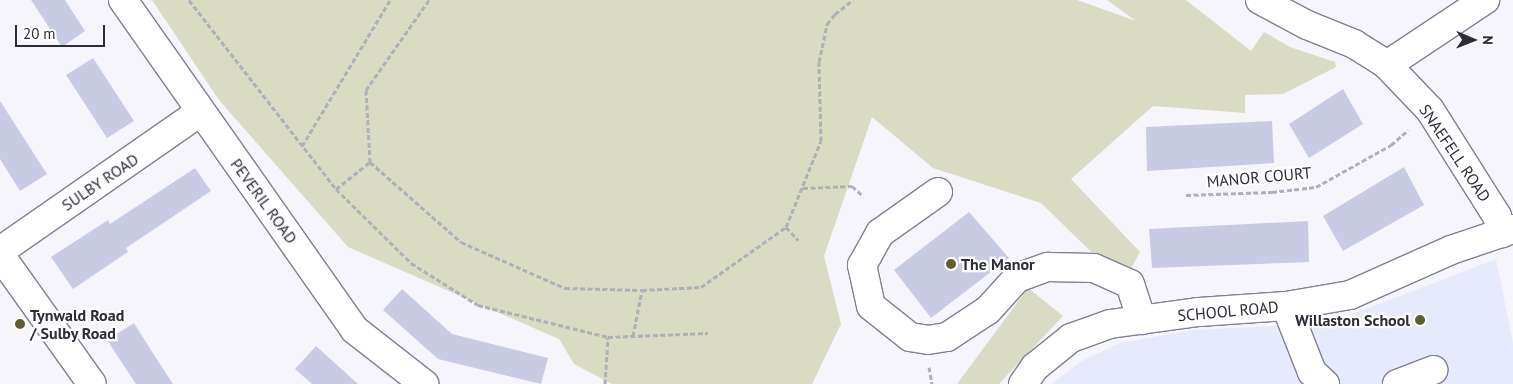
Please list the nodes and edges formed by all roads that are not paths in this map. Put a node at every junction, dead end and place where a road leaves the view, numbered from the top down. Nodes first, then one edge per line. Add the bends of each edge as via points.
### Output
1 (123, 0) edge
2 (1260, 0) edge
3 (1485, 0) edge
4 (1387, 65) junction
5 (200, 112) junction
6 (938, 192) dead end
7 (1508, 231) edge
8 (0, 251) edge
9 (0, 255) edge
10 (1286, 306) junction
11 (1142, 320) junction
12 (1433, 370) dead end
13 (92, 384) edge
14 (424, 384) edge
15 (1023, 384) edge
16 (1325, 384) edge
17 (1397, 384) edge

1 - 5 street, PEVERIL ROAD
2 - 4 street, SNAEFELL ROAD via 1307,25 1354,44
3 - 4 street
4 - 7 street, SNAEFELL ROAD via 1430,110
5 - 8 street, SULBY ROAD
5 - 14 street, PEVERIL ROAD via 355,330
6 - 11 street via 880,233 862,265 871,306 910,337 928,340 947,337 988,310 1017,278 1048,267 1094,268 1130,284
7 - 10 street, SCHOOL ROAD via 1451,250 1350,295
9 - 13 street
10 - 11 street, SCHOOL ROAD
10 - 16 street via 1312,372
11 - 15 street, SCHOOL ROAD via 1110,324 1071,338 1035,367
12 - 17 street

